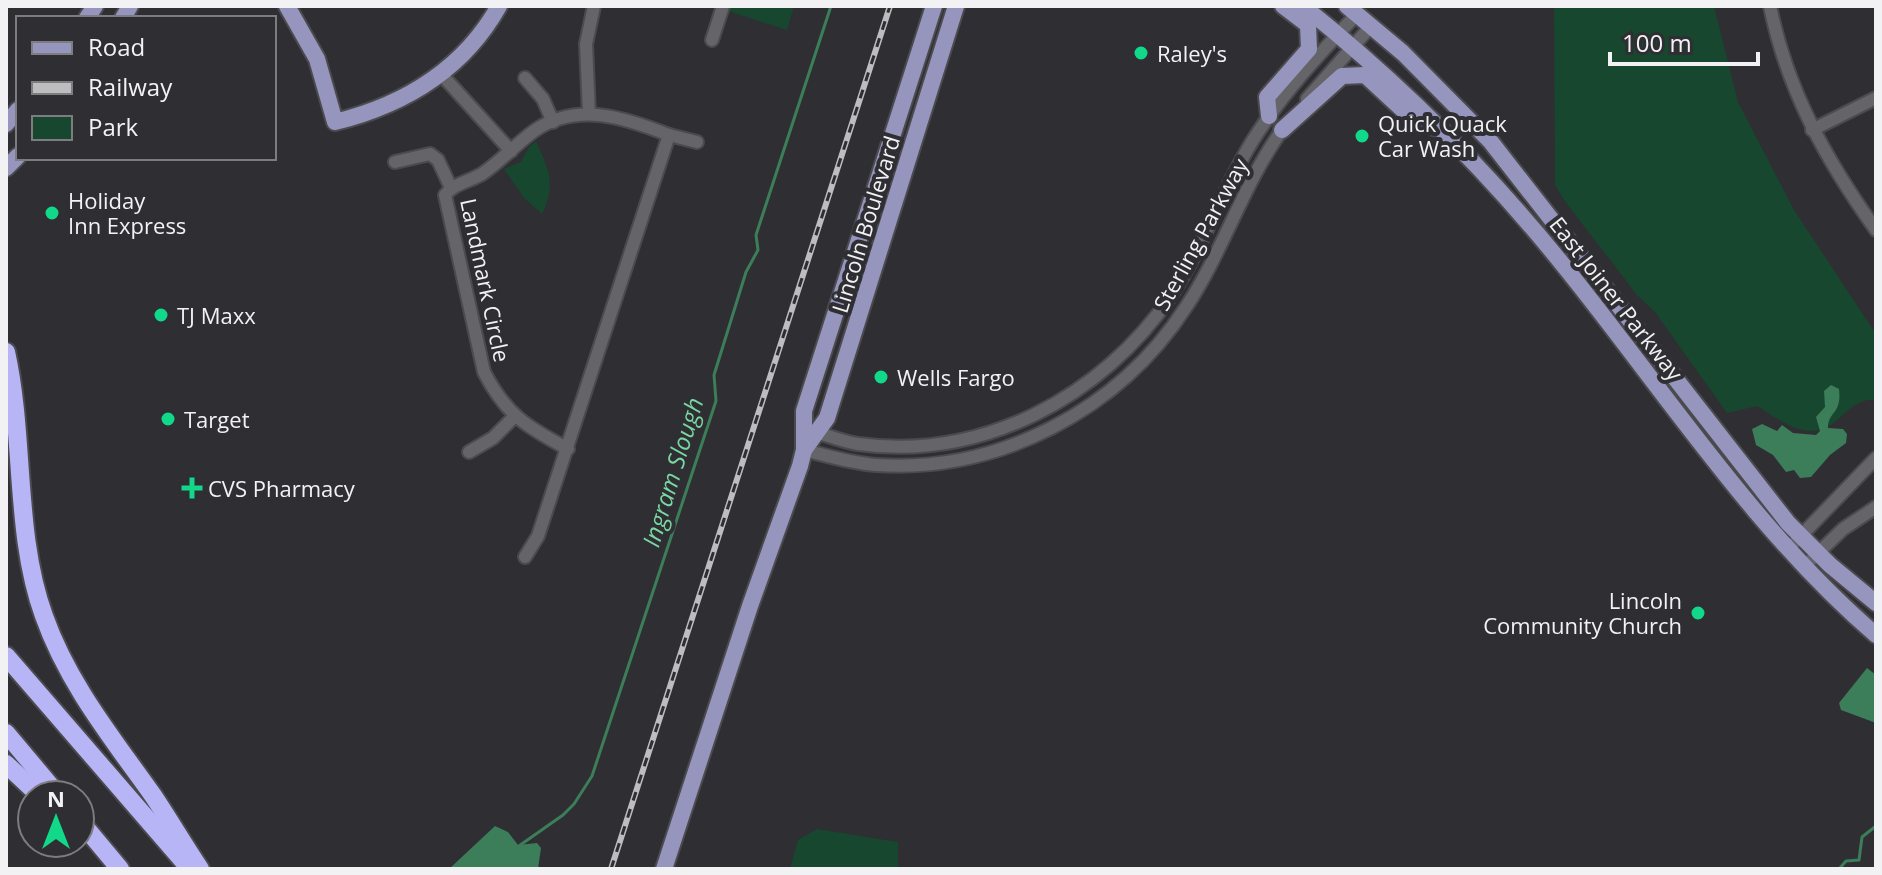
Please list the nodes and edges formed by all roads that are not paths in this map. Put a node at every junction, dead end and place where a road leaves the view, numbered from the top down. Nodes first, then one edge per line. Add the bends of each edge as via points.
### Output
1 (287, 6) edge
2 (499, 6) edge
3 (594, 6) edge
4 (723, 6) edge
5 (934, 6) edge
6 (956, 6) edge
7 (1283, 6) edge
8 (1303, 6) edge
9 (1770, 6) edge
10 (1352, 10) edge
11 (1371, 26) junction
12 (1338, 34) junction
13 (712, 40) dead end
14 (1352, 47) junction
15 (442, 75) junction
16 (525, 78) dead end
17 (1876, 98) edge
18 (589, 114) junction
19 (1269, 116) junction
20 (553, 122) junction
21 (1440, 128) junction
22 (1282, 130) junction
23 (1812, 130) junction
24 (669, 135) junction
25 (697, 142) dead end
26 (511, 151) junction
27 (395, 162) dead end
28 (451, 188) junction
29 (1876, 230) edge
30 (6, 352) edge
31 (515, 416) junction
32 (810, 430) junction
33 (568, 449) junction
34 (804, 450) junction
35 (469, 452) dead end
36 (1876, 458) edge
37 (1876, 507) edge
38 (1800, 537) junction
39 (1788, 549) junction
40 (1818, 553) junction
41 (525, 557) dead end
42 (1804, 566) junction
43 (1876, 603) edge
44 (1876, 635) edge
45 (6, 656) edge
46 (6, 733) edge
47 (6, 764) edge
48 (22, 779) edge
49 (45, 779) edge
50 (96, 840) edge
51 (96, 847) edge
52 (120, 869) edge
53 (190, 869) edge
54 (200, 869) edge
55 (664, 869) edge

1 - 15 main road via 317,59 335,122 391,105
2 - 15 main road via 474,43
3 - 18 street via 586,44
4 - 13 street
5 - 32 main road, Lincoln Boulevard via 804,411
6 - 32 main road, Lincoln Boulevard via 827,418
7 - 19 main road via 1308,25 1309,49 1267,97
8 - 12 main road, East Joiner Parkway
9 - 23 street via 1782,56
10 - 11 main road, East Joiner Parkway
10 - 12 street, Sterling Parkway
11 - 14 street, Sterling Parkway
11 - 38 main road, East Joiner Parkway via 1499,151
12 - 14 main road, East Joiner Parkway
12 - 19 street, Sterling Parkway
14 - 21 main road, East Joiner Parkway
14 - 22 street, Sterling Parkway
15 - 26 street
16 - 20 street
17 - 23 street
18 - 20 street, Landmark Circle
18 - 24 street, Landmark Circle via 626,118
19 - 32 street, Sterling Parkway via 1171,295 1128,349 1083,387 1026,419 951,442 852,443
20 - 26 street, Landmark Circle
21 - 22 main road via 1418,124 1365,75 1353,73 1342,76
21 - 39 main road, East Joiner Parkway via 1521,213
22 - 34 street, Sterling Parkway via 1188,305 1128,376 1084,410 1033,438 955,461 874,465
23 - 29 street
24 - 25 street, Landmark Circle
24 - 33 street
26 - 28 street, Landmark Circle
27 - 28 street via 430,154
28 - 31 street, Landmark Circle via 446,204 484,372
30 - 54 highway via 28,547 43,615 76,687
31 - 33 street, Landmark Circle
31 - 35 street
32 - 34 main road, Lincoln Boulevard
33 - 41 street via 538,536
34 - 55 main road, Lincoln Boulevard
36 - 38 street
37 - 40 street
38 - 39 street
38 - 40 main road, East Joiner Parkway
39 - 42 main road, East Joiner Parkway
40 - 42 street
40 - 43 main road, East Joiner Parkway
42 - 44 main road, East Joiner Parkway
45 - 53 highway
46 - 49 highway
47 - 48 highway
50 - 52 highway
51 - 52 highway

